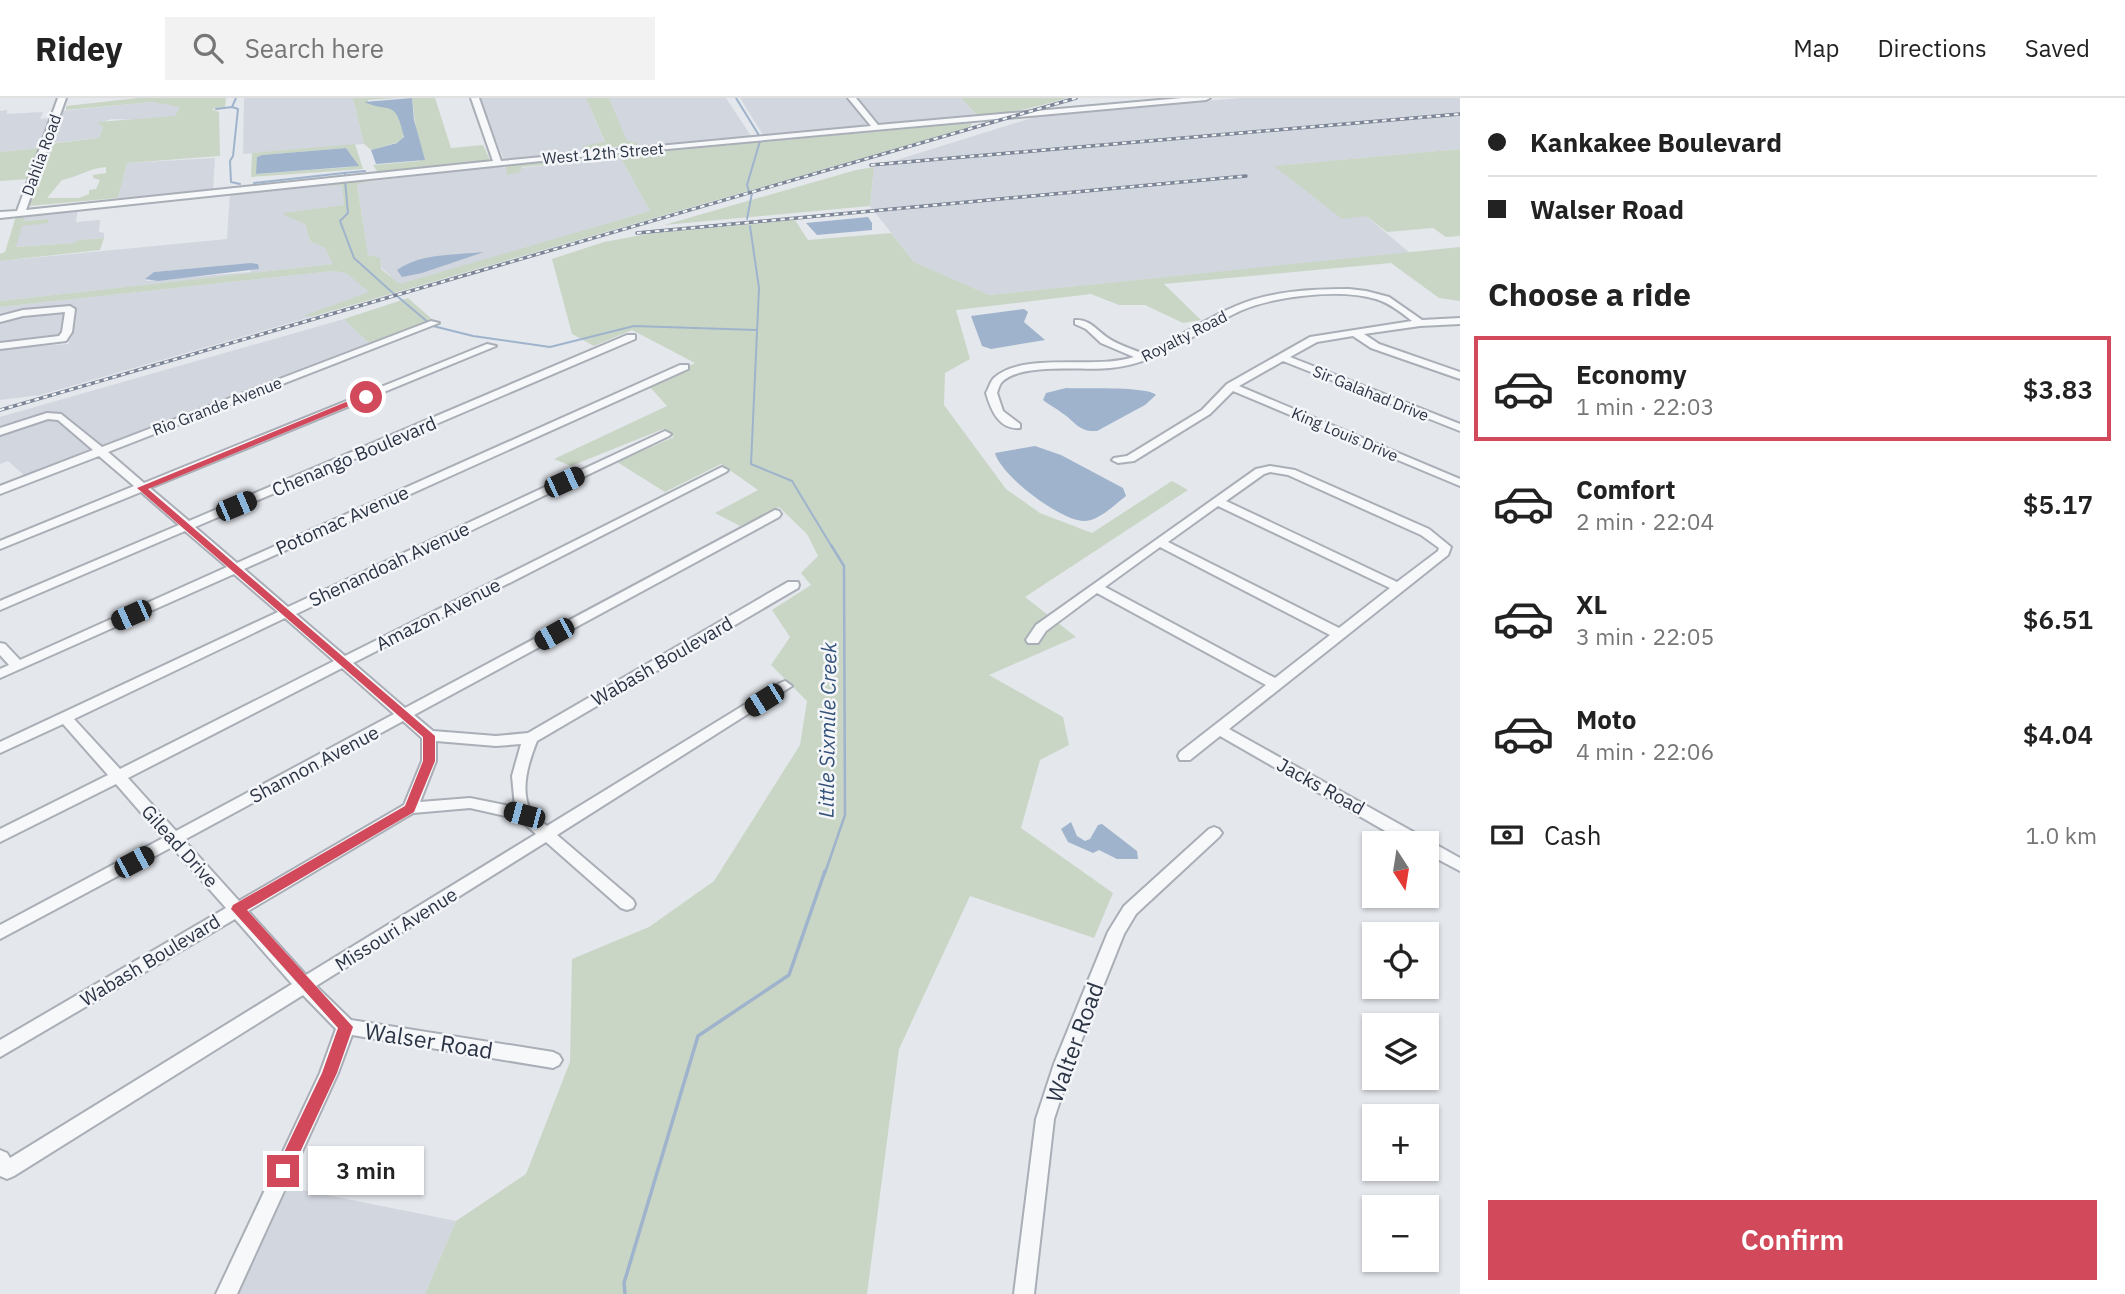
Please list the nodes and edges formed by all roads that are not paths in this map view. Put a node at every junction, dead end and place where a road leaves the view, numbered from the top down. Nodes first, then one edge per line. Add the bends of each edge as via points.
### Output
1 (62, 98) edge
2 (475, 98) edge
3 (852, 98) edge
4 (1206, 98) edge
5 (877, 129) junction
6 (498, 163) junction
7 (21, 212) junction
8 (0, 215) edge
9 (0, 319) edge
10 (1460, 321) edge
11 (1078, 322) dead end
12 (435, 323) dead end
13 (1420, 323) junction
14 (1354, 332) junction
15 (631, 337) dead end
16 (3, 343) edge
17 (491, 346) dead end
18 (1282, 357) junction
19 (1144, 358) junction
20 (684, 366) dead end
21 (1460, 376) edge
22 (1231, 386) junction
23 (1016, 426) dead end
24 (1460, 428) edge
25 (0, 432) edge
26 (665, 434) dead end
27 (101, 451) junction
28 (1118, 460) dead end
29 (722, 470) dead end
30 (1460, 483) edge
31 (142, 488) junction
32 (0, 490) edge
33 (1217, 501) junction
34 (775, 514) dead end
35 (187, 527) junction
36 (1159, 542) junction
37 (0, 545) edge
38 (234, 569) junction
39 (793, 585) dead end
40 (1096, 587) junction
41 (1399, 588) junction
42 (0, 606) edge
43 (286, 613) junction
44 (1341, 635) junction
45 (1033, 640) dead end
46 (0, 647) edge
47 (344, 662) junction
48 (18, 666) junction
49 (0, 674) edge
50 (1277, 685) junction
51 (785, 686) dead end
52 (406, 714) junction
53 (65, 717) junction
54 (1220, 730) junction
55 (429, 736) junction
56 (531, 738) junction
57 (0, 748) edge
58 (1185, 756) dead end
59 (118, 777) junction
60 (410, 808) junction
61 (524, 815) junction
62 (1399, 831) edge
63 (1214, 833) dead end
64 (546, 835) junction
65 (0, 836) edge
66 (173, 839) junction
67 (1439, 853) edge
68 (1460, 865) edge
69 (626, 905) dead end
70 (238, 909) junction
71 (0, 933) edge
72 (305, 986) junction
73 (346, 1027) junction
74 (0, 1049) edge
75 (554, 1060) dead end
76 (3, 1164) edge
77 (226, 1294) edge
78 (1024, 1294) edge

1 - 7 street, Dahlia Road
2 - 6 street
3 - 5 street
4 - 5 street, West 12th Street
5 - 6 street, West 12th Street
6 - 7 street, West 12th Street
7 - 8 street, West 12th Street
9 - 16 street via 70,309 62,339
10 - 13 street
11 - 19 street via 1105,341
12 - 27 street, Rio Grande Avenue
13 - 14 street
13 - 19 street, Royalty Road via 1372,293 1258,301
14 - 18 street via 1314,339
14 - 21 street via 1375,346
15 - 35 street, Chenango Boulevard
17 - 31 street
18 - 22 street
18 - 24 street, Sir Galahad Drive
19 - 23 street, Royalty Road via 1102,366 1045,365 1008,374 995,384 992,396 997,412
20 - 38 street, Potomac Avenue
22 - 28 street via 1206,412 1130,459
22 - 30 street, King Louis Drive
25 - 27 street via 54,415
26 - 43 street, Shenandoah Avenue
27 - 31 street
27 - 32 street, Rio Grande Avenue
29 - 47 street, Amazon Avenue
31 - 35 street
31 - 37 street
33 - 36 street
33 - 41 street
33 - 41 street via 1261,471 1279,470 1425,532 1445,547 1444,552
34 - 52 street, Shannon Avenue
35 - 38 street
35 - 42 street, Chenango Boulevard
36 - 40 street
36 - 44 street
38 - 43 street
38 - 48 street, Potomac Avenue
39 - 56 street, Wabash Boulevard
40 - 45 street via 1041,628
40 - 50 street
41 - 44 street
43 - 47 street
43 - 53 street, Shenandoah Avenue
44 - 50 street
46 - 48 street
47 - 52 street
47 - 59 street, Amazon Avenue
48 - 49 street, Potomac Avenue
50 - 54 street
51 - 64 street, Missouri Avenue
52 - 55 street
52 - 66 street, Shannon Avenue
53 - 57 street, Shenandoah Avenue
53 - 59 street, Gilead Drive
54 - 58 street
54 - 62 street, Jacks Road
55 - 56 street
55 - 60 street via 429,761
56 - 61 street via 519,766 517,789
59 - 65 street, Amazon Avenue
59 - 66 street, Gilead Drive
60 - 61 street via 470,803
60 - 70 street, Wabash Boulevard
61 - 64 street
63 - 78 street, Walter Road via 1130,910 1111,943 1045,1119
64 - 69 street
64 - 72 street, Missouri Avenue
66 - 70 street, Gilead Drive
66 - 71 street, Shannon Avenue
67 - 68 street, Jacks Road
70 - 72 street, Gilead Drive
70 - 74 street, Wabash Boulevard
72 - 73 street, Gilead Drive
72 - 76 street, Missouri Avenue
73 - 75 street, Walser Road
73 - 77 street, Walser Road

